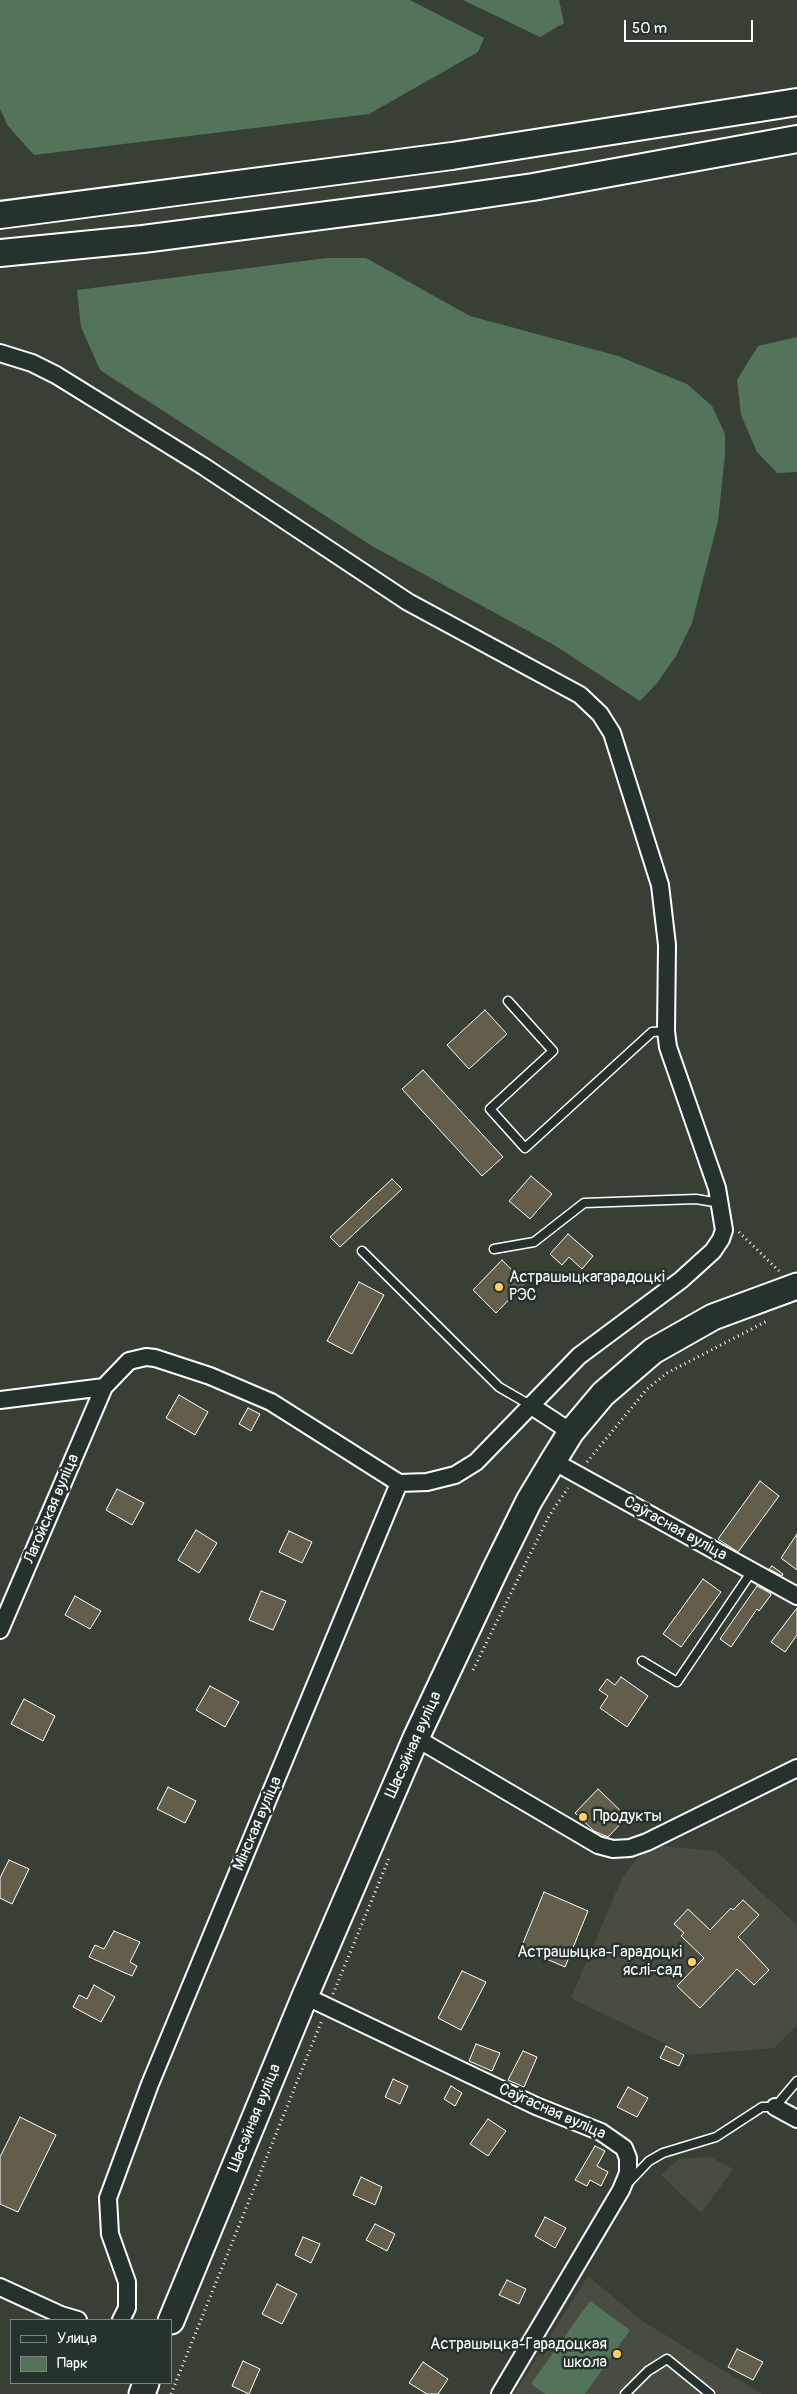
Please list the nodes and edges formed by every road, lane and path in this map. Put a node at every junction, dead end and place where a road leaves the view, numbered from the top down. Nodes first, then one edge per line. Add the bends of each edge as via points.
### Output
1 (797, 102) edge
2 (797, 139) edge
3 (0, 215) edge
4 (0, 253) edge
5 (0, 353) edge
6 (508, 1001) dead end
7 (666, 1031) junction
8 (721, 1211) junction
9 (494, 1249) dead end
10 (362, 1251) dead end
11 (796, 1288) edge
12 (772, 1318) dead end
13 (104, 1387) junction
14 (0, 1400) edge
15 (530, 1405) junction
16 (571, 1432) junction
17 (553, 1461) junction
18 (577, 1475) junction
19 (399, 1483) junction
20 (752, 1571) junction
21 (797, 1596) edge
22 (0, 1630) edge
23 (642, 1660) dead end
24 (470, 1677) dead end
25 (416, 1738) junction
26 (797, 1768) edge
27 (393, 1850) dead end
28 (305, 1996) junction
29 (328, 2006) junction
30 (797, 2081) edge
31 (775, 2107) junction
32 (797, 2119) edge
33 (621, 2190) junction
34 (0, 2286) edge
35 (74, 2319) edge
36 (121, 2319) edge
37 (172, 2319) edge
38 (171, 2394) edge
39 (500, 2394) edge
40 (625, 2394) edge
41 (710, 2394) edge

1 - 3 highway via 452,156
2 - 4 highway via 533,187 436,201 143,239
5 - 7 street via 56,375 203,466 408,602 580,695 600,714 612,733 660,885 667,945
6 - 7 lane via 553,1051 490,1109 525,1148 652,1032
7 - 8 street via 672,1060 709,1162
8 - 9 lane via 696,1199 584,1203 534,1242
8 - 11 path
8 - 15 street via 724,1230 721,1239 702,1262 579,1356
10 - 15 lane via 499,1386
11 - 16 main road, Шасэйная вуліца via 713,1317 653,1351 604,1394
12 - 18 path via 667,1373 647,1389
13 - 14 street
13 - 19 street via 129,1361 146,1356 184,1367 271,1402
13 - 22 street, Лагойская вуліца
15 - 16 street
15 - 19 street via 476,1462 455,1476
16 - 17 main road, Шасэйная вуліца
17 - 18 street, Саўгасная вуліца
17 - 25 main road, Шасэйная вуліца via 529,1501
18 - 20 street, Саўгасная вуліца
18 - 24 path via 549,1516
19 - 36 street, Мінская вуліца via 150,2084 108,2198 110,2234 127,2282 126,2308
20 - 21 street, Саўгасная вуліца
20 - 23 lane via 677,1682
25 - 26 street via 598,1845 613,1849 647,1842
25 - 28 main road, Шасэйная вуліца
27 - 29 path
28 - 29 street, Саўгасная вуліца
28 - 37 main road, Шасэйная вуліца
29 - 33 street, Саўгасная вуліца via 536,2106 609,2136 624,2148 628,2158 628,2173
29 - 38 path
30 - 31 lane
31 - 32 street
31 - 33 lane via 762,2107 716,2137 663,2153 649,2161
33 - 39 street, Саўгасная вуліца
34 - 35 street
40 - 41 lane via 648,2371 667,2359

